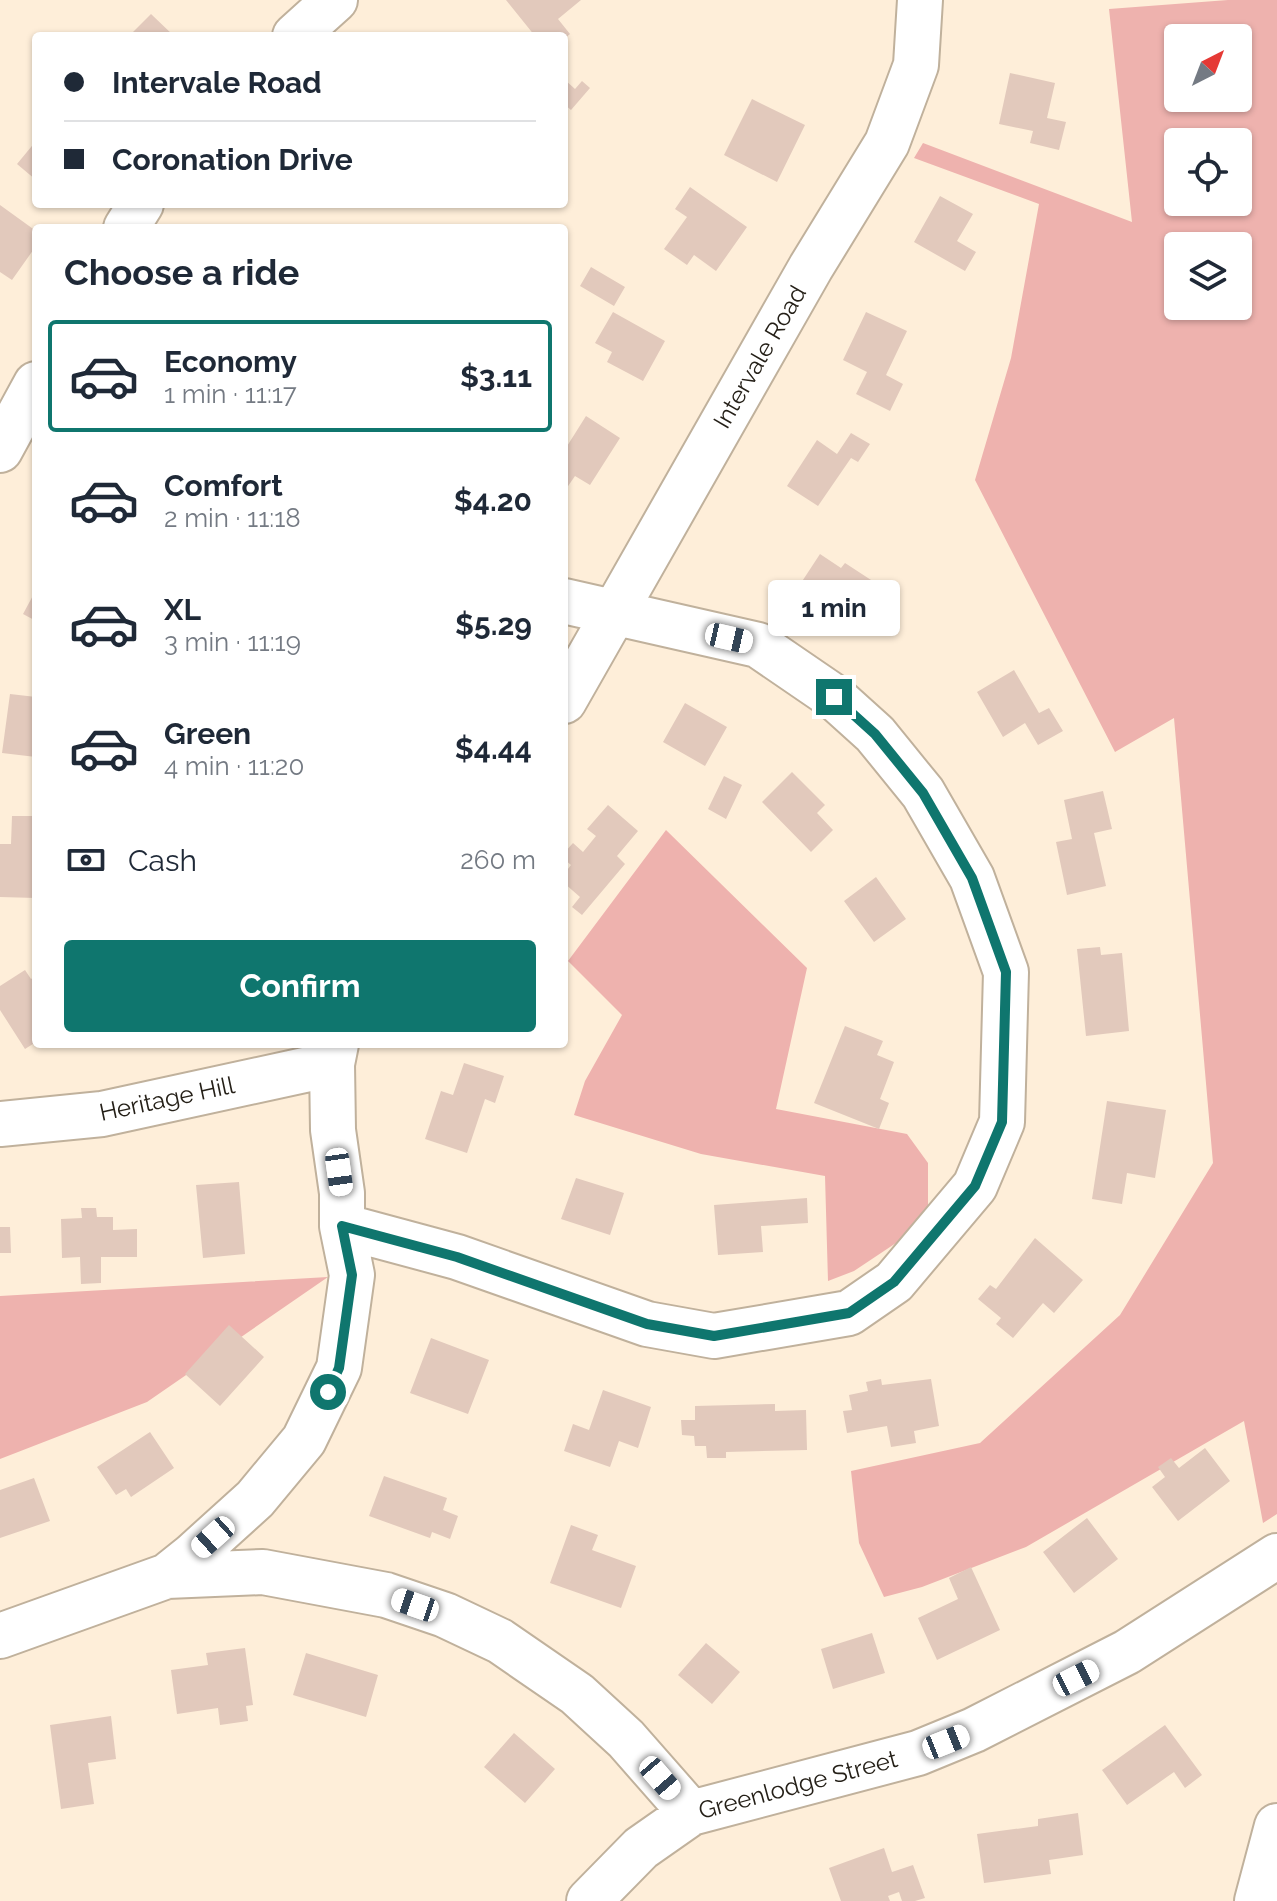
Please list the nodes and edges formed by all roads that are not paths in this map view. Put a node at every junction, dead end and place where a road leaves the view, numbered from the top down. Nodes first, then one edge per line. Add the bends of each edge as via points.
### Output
1 (335, 0) edge
2 (920, 0) edge
3 (299, 32) edge
4 (32, 391) edge
5 (0, 450) edge
6 (568, 602) edge
7 (615, 613) junction
8 (568, 694) edge
9 (334, 1054) edge
10 (0, 1124) edge
11 (342, 1226) junction
12 (167, 1576) junction
13 (1271, 1576) edge
14 (0, 1636) edge
15 (691, 1813) junction
16 (1277, 1826) edge
17 (589, 1901) edge
18 (1257, 1901) edge

1 - 3 street
2 - 7 street, Intervale Road via 916,65 887,143
4 - 5 street
6 - 7 street
7 - 8 street, Intervale Road
7 - 11 street via 758,645 834,697 875,734 923,793 972,878 1006,972 1002,1122 975,1186 894,1282 849,1313 714,1336 647,1324 457,1257
9 - 10 street, Heritage Hill via 102,1114
9 - 11 street via 333,1130
11 - 12 street via 352,1275 339,1368 304,1440 255,1499
12 - 14 street
12 - 15 street via 263,1572 386,1595 445,1615 500,1641 577,1694 626,1739
13 - 15 street, Greenlodge Street via 974,1730 918,1753
15 - 17 street, Greenlodge Street via 641,1848
16 - 18 street

